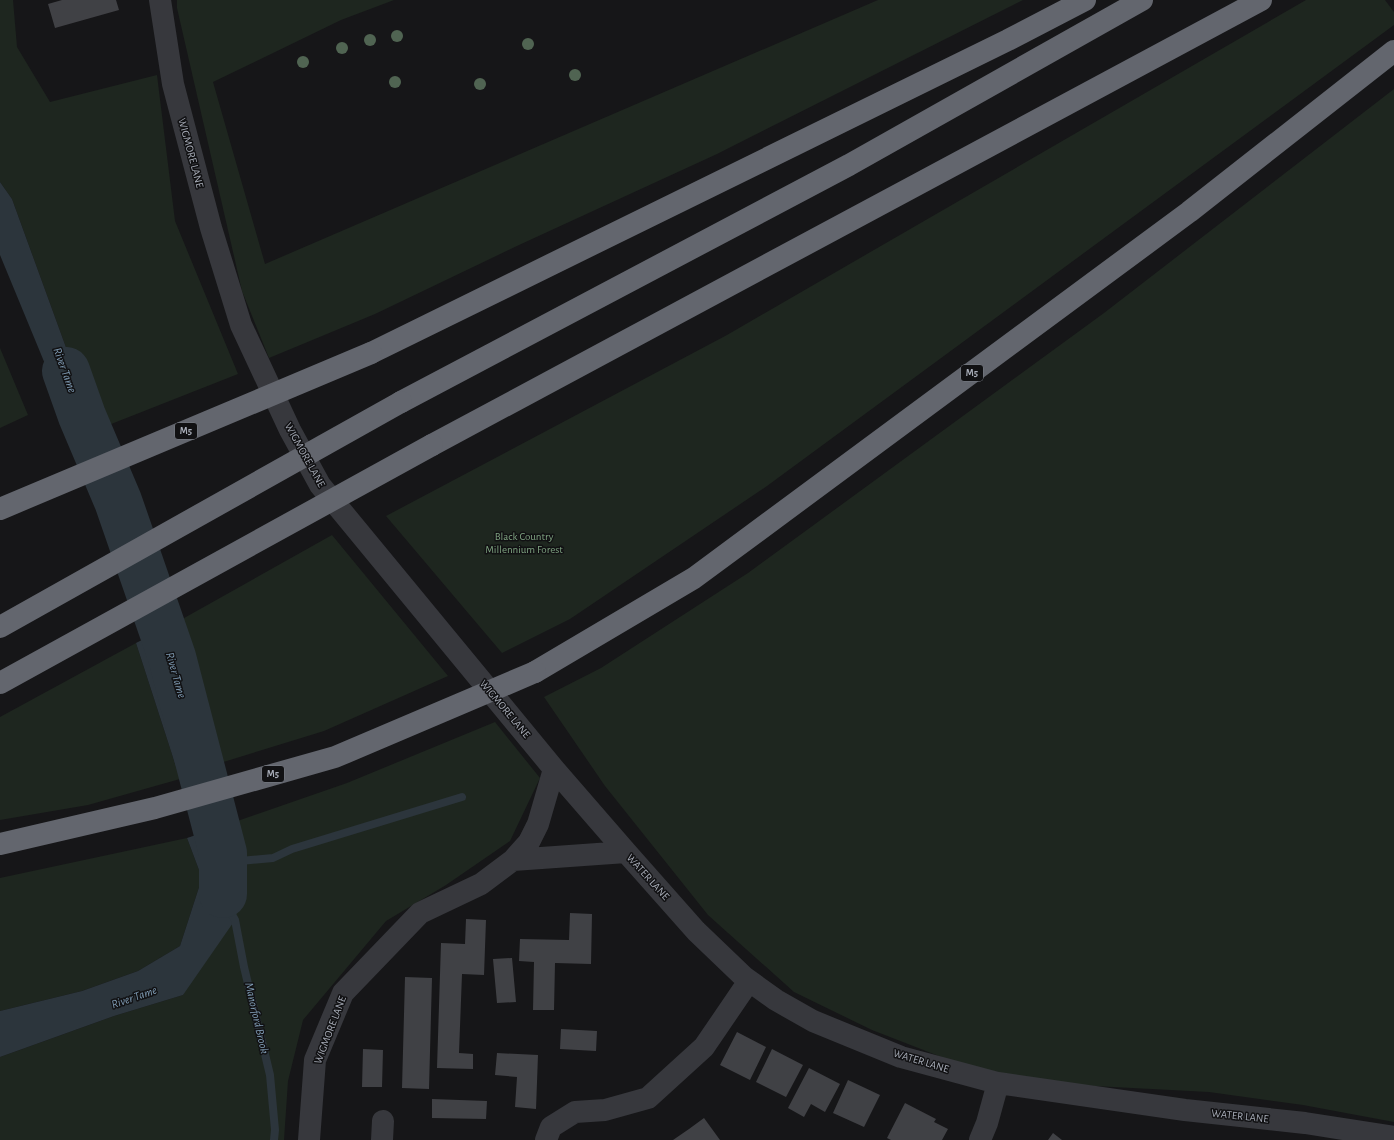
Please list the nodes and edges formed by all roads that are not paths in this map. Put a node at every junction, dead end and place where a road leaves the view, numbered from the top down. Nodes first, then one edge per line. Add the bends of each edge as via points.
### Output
1 (160, 0) edge
2 (1084, 0) edge
3 (1142, 0) edge
4 (1261, 0) edge
5 (1394, 51) edge
6 (0, 509) edge
7 (0, 626) edge
8 (0, 683) edge
9 (554, 769) junction
10 (0, 844) edge
11 (626, 852) junction
12 (513, 860) junction
13 (749, 981) junction
14 (998, 1083) junction
15 (1394, 1137) edge
16 (309, 1140) edge
17 (546, 1140) edge
18 (980, 1140) edge

1 - 9 street, WIGMORE LANE via 173,84 211,228 241,325 290,430 320,485
2 - 6 highway, M5, bridge via 1008,40 371,353
3 - 7 highway, bridge via 849,165 401,402
4 - 8 highway, bridge via 432,445
5 - 10 highway, M5, bridge via 1189,212 694,578 535,672 335,757 155,808
9 - 11 street, WATER LANE
9 - 12 street, WIGMORE LANE via 538,824 529,842
11 - 12 street
11 - 13 street, WATER LANE via 696,932
12 - 16 street, WIGMORE LANE via 481,884 420,913 343,993 315,1060
13 - 14 street, WATER LANE via 776,1000 820,1024 901,1057
13 - 17 street via 704,1047 648,1098 605,1110 575,1112 551,1127
14 - 15 street, WATER LANE
14 - 18 street

